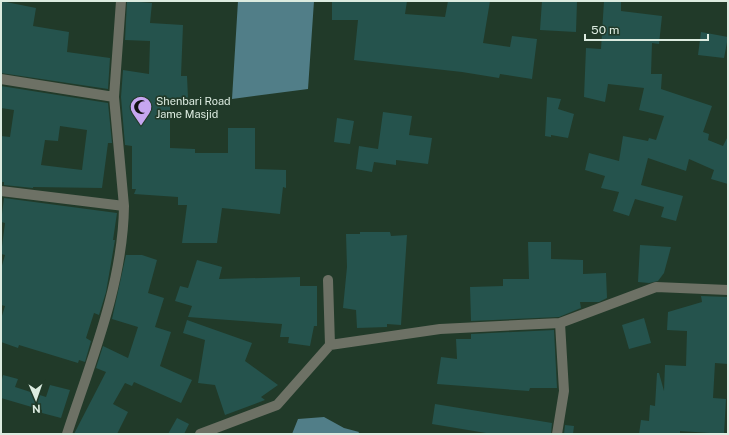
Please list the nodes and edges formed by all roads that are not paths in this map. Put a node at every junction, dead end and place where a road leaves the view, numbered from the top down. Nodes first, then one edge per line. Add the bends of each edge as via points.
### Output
1 (121, 1) edge
2 (1, 79) edge
3 (114, 97) junction
4 (1, 192) edge
5 (124, 206) junction
6 (328, 280) dead end
7 (728, 290) edge
8 (560, 323) junction
9 (330, 345) junction
10 (67, 434) edge
11 (200, 434) edge
12 (557, 434) edge

1 - 3 street
2 - 3 street
3 - 5 street
4 - 5 street
5 - 10 street via 124,224 114,288
6 - 9 street
7 - 8 street via 656,287
8 - 9 street via 440,329
8 - 12 street via 564,391
9 - 11 street via 278,405

